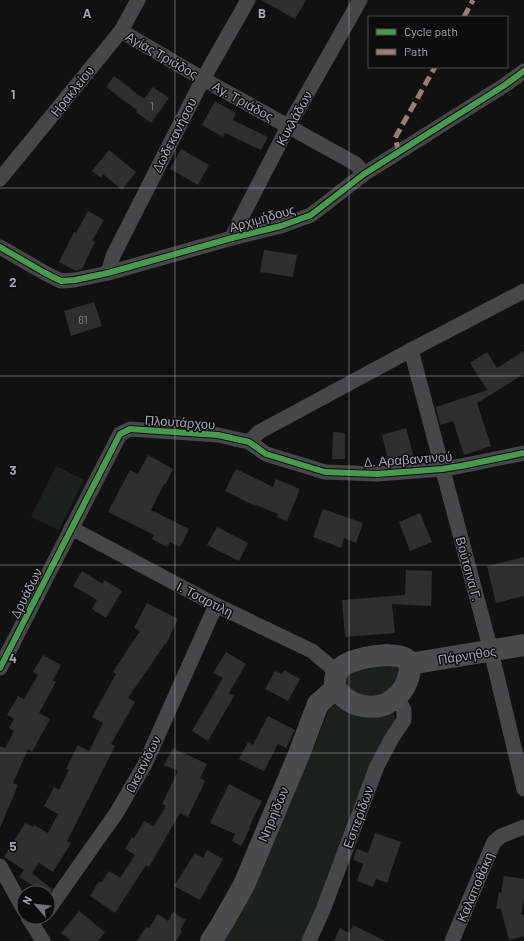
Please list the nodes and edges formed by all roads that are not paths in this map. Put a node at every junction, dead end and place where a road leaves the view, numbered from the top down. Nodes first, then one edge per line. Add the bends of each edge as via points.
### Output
1 (138, 0) edge
2 (248, 0) edge
3 (360, 0) edge
4 (121, 31) junction
5 (524, 71) edge
6 (203, 79) junction
7 (288, 127) junction
8 (364, 174) junction
9 (0, 179) edge
10 (232, 238) junction
11 (0, 247) edge
12 (108, 273) junction
13 (524, 292) edge
14 (411, 350) junction
15 (249, 442) junction
16 (524, 453) edge
17 (442, 469) junction
18 (71, 528) junction
19 (216, 605) junction
20 (524, 645) edge
21 (491, 651) junction
22 (409, 664) junction
23 (0, 668) edge
24 (336, 681) junction
25 (397, 696) junction
26 (524, 789) edge
27 (524, 827) edge
28 (0, 866) edge
29 (16, 895) edge
30 (56, 899) edge
31 (36, 925) edge
32 (43, 941) edge
33 (211, 941) edge
34 (309, 941) edge
35 (452, 941) edge

1 - 4 street, Ηρακλείου
2 - 6 street, Δωδεκανήσου
3 - 7 street, Κυκλάδων
4 - 6 street, Αγίας Τριάδος
4 - 9 street, Ηρακλείου
5 - 8 street, Αρχιμήδους
6 - 7 street, Αγ. Τριάδος
6 - 12 street, Δωδεκανήσου via 113,256
7 - 8 street, Αγ. Τριάδος via 356,164
7 - 10 street, Κυκλάδων
8 - 10 street, Αρχιμήδους via 310,215 281,226
10 - 12 street, Αρχιμήδους
11 - 12 street, Αρχιμήδους via 61,281
13 - 14 street
14 - 15 street via 259,432
14 - 17 street, Βούτσινα Γ.
15 - 17 street, Δ. Αραβαντινού via 266,454 325,472 377,474
15 - 18 street, Πλουτάρχου via 218,435 130,429 120,434
16 - 17 street, Δ. Αραβαντινού
17 - 21 street, Βούτσινα Γ.
18 - 19 street, Ι. Τσαρτιλη
18 - 23 street, Δρυάδων
19 - 24 street, Ι. Τσαρτιλη via 312,651
19 - 30 street, Ωκεανίδων via 145,764 117,812
20 - 21 street, Πάρνηθος
21 - 22 street, Πάρνηθος
21 - 26 street, Βούτσινα Γ.
22 - 24 street via 398,656 375,656 346,664
22 - 25 street via 408,681
24 - 25 street via 348,700 354,704 379,706
24 - 33 street, Νηρηϊδων via 318,704 244,885
25 - 34 street, Εσπερίδων via 404,710 404,720 377,766
27 - 35 street, Καλαποθάκη via 501,836 494,842
28 - 29 street
31 - 32 street

